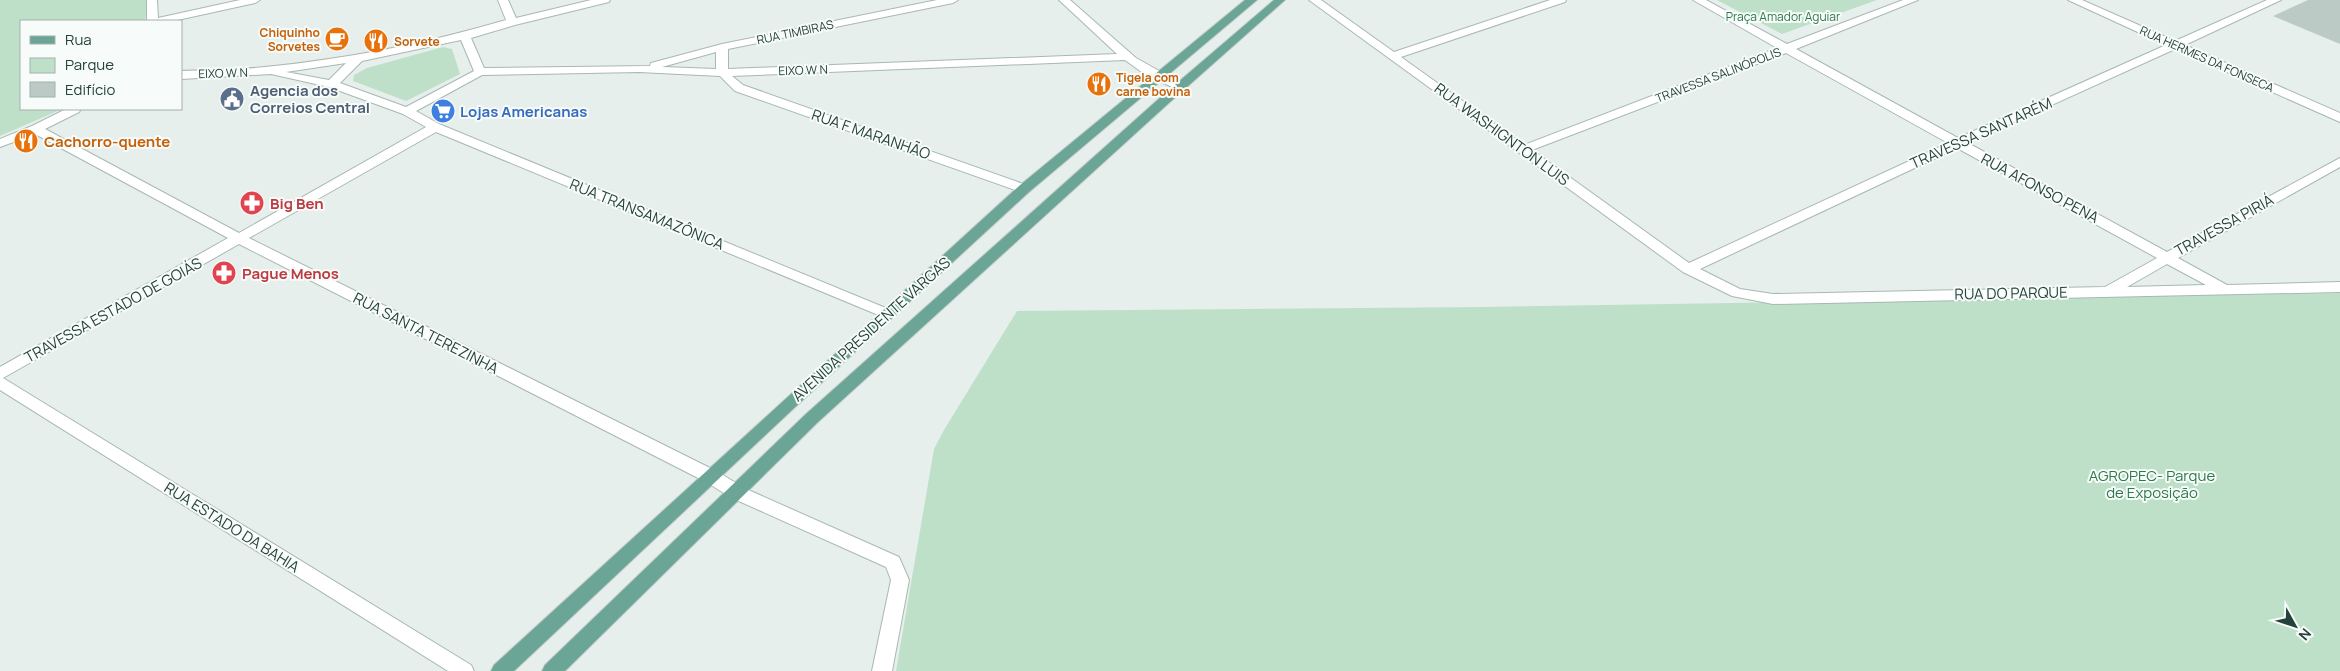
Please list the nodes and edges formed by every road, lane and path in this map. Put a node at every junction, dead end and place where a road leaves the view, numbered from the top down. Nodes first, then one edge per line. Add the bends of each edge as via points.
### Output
1 (152, 0) edge
2 (255, 0) edge
3 (503, 0) edge
4 (605, 0) edge
5 (952, 0) edge
6 (1064, 0) edge
7 (1252, 0) edge
8 (1280, 0) edge
9 (1314, 0) edge
10 (1562, 0) edge
11 (1698, 0) edge
12 (1913, 0) edge
13 (2074, 0) edge
14 (2276, 0) edge
15 (152, 20) edge
16 (164, 20) edge
17 (512, 22) junction
18 (465, 36) junction
19 (2175, 45) junction
20 (722, 47) junction
21 (1785, 49) junction
22 (1394, 56) junction
23 (1125, 57) junction
24 (358, 58) junction
25 (639, 70) junction
26 (265, 71) junction
27 (480, 72) junction
28 (721, 73) junction
29 (182, 74) edge
30 (1159, 78) junction
31 (332, 84) junction
32 (1180, 86) junction
33 (73, 110) edge
34 (407, 111) junction
35 (2340, 118) edge
36 (435, 127) junction
37 (36, 128) junction
38 (0, 143) edge
39 (1957, 143) junction
40 (1524, 149) junction
41 (2340, 162) edge
42 (1024, 189) junction
43 (240, 239) junction
44 (2166, 257) junction
45 (1688, 269) junction
46 (2340, 287) edge
47 (2224, 289) junction
48 (2109, 291) junction
49 (888, 314) junction
50 (0, 374) edge
51 (0, 383) edge
52 (712, 477) junction
53 (738, 493) junction
54 (464, 671) edge
55 (501, 671) edge
56 (552, 671) edge
57 (882, 671) edge

1 - 15 street
2 - 16 street
3 - 17 street
4 - 17 street
5 - 20 street, RUA TIMBIRAS
6 - 23 street
7 - 30 main road, AVENIDA PRESIDENTE VARGAS
8 - 32 main road, AVENIDA PRESIDENTE VARGAS
9 - 22 street, RUA WASHIGNTON LUIS
10 - 22 street
11 - 21 street, RUA AFONSO PENA
12 - 21 street, TRAVESSA SALINÓPOLIS
13 - 19 street, RUA HERMES DA FONSECA
14 - 19 street, TRAVESSA SANTARÉM
17 - 18 street
18 - 24 street
18 - 27 street
19 - 35 street, RUA HERMES DA FONSECA
19 - 39 street, TRAVESSA SANTARÉM
20 - 25 street, RUA TIMBIRAS
20 - 28 street
21 - 39 street, RUA AFONSO PENA
21 - 40 street, TRAVESSA SALINÓPOLIS
22 - 40 street, RUA WASHIGNTON LUIS
23 - 28 street, EIXO W N
23 - 30 street
24 - 26 street
24 - 31 street
25 - 27 street, EIXO W N
25 - 28 street, EIXO W N
26 - 29 street, EIXO W N
26 - 31 street, RUA TRANSAMAZÔNICA
27 - 34 street
28 - 42 street, RUA F MARANHÃO via 739,88
30 - 32 street
30 - 42 main road, AVENIDA PRESIDENTE VARGAS
31 - 34 street, RUA TRANSAMAZÔNICA
32 - 53 main road, AVENIDA PRESIDENTE VARGAS via 812,418
33 - 37 street
34 - 36 street, RUA TRANSAMAZÔNICA
36 - 43 street, TRAVESSA ESTADO DE GOIÁS
36 - 49 street, RUA TRANSAMAZÔNICA
37 - 38 street
37 - 43 street, RUA SANTA TEREZINHA
39 - 44 street, RUA AFONSO PENA
39 - 45 street, TRAVESSA SANTARÉM
40 - 45 street, RUA WASHIGNTON LUIS
41 - 44 street, TRAVESSA PIRIÁ
42 - 49 main road, AVENIDA PRESIDENTE VARGAS
43 - 50 street, TRAVESSA ESTADO DE GOIÁS
43 - 52 street, RUA SANTA TEREZINHA
44 - 47 street, RUA AFONSO PENA
44 - 48 street, TRAVESSA PIRIÁ
45 - 48 street, RUA DO PARQUE via 1737,292 1773,299
46 - 47 street, RUA DO PARQUE
47 - 48 street, RUA DO PARQUE
49 - 52 main road, AVENIDA PRESIDENTE VARGAS
51 - 54 street, RUA ESTADO DA BAHIA
52 - 53 street, RUA SANTA TEREZINHA
52 - 55 main road, AVENIDA PRESIDENTE VARGAS
53 - 56 main road, AVENIDA PRESIDENTE VARGAS
53 - 57 street, RUA SANTA TEREZINHA via 893,562 900,580

